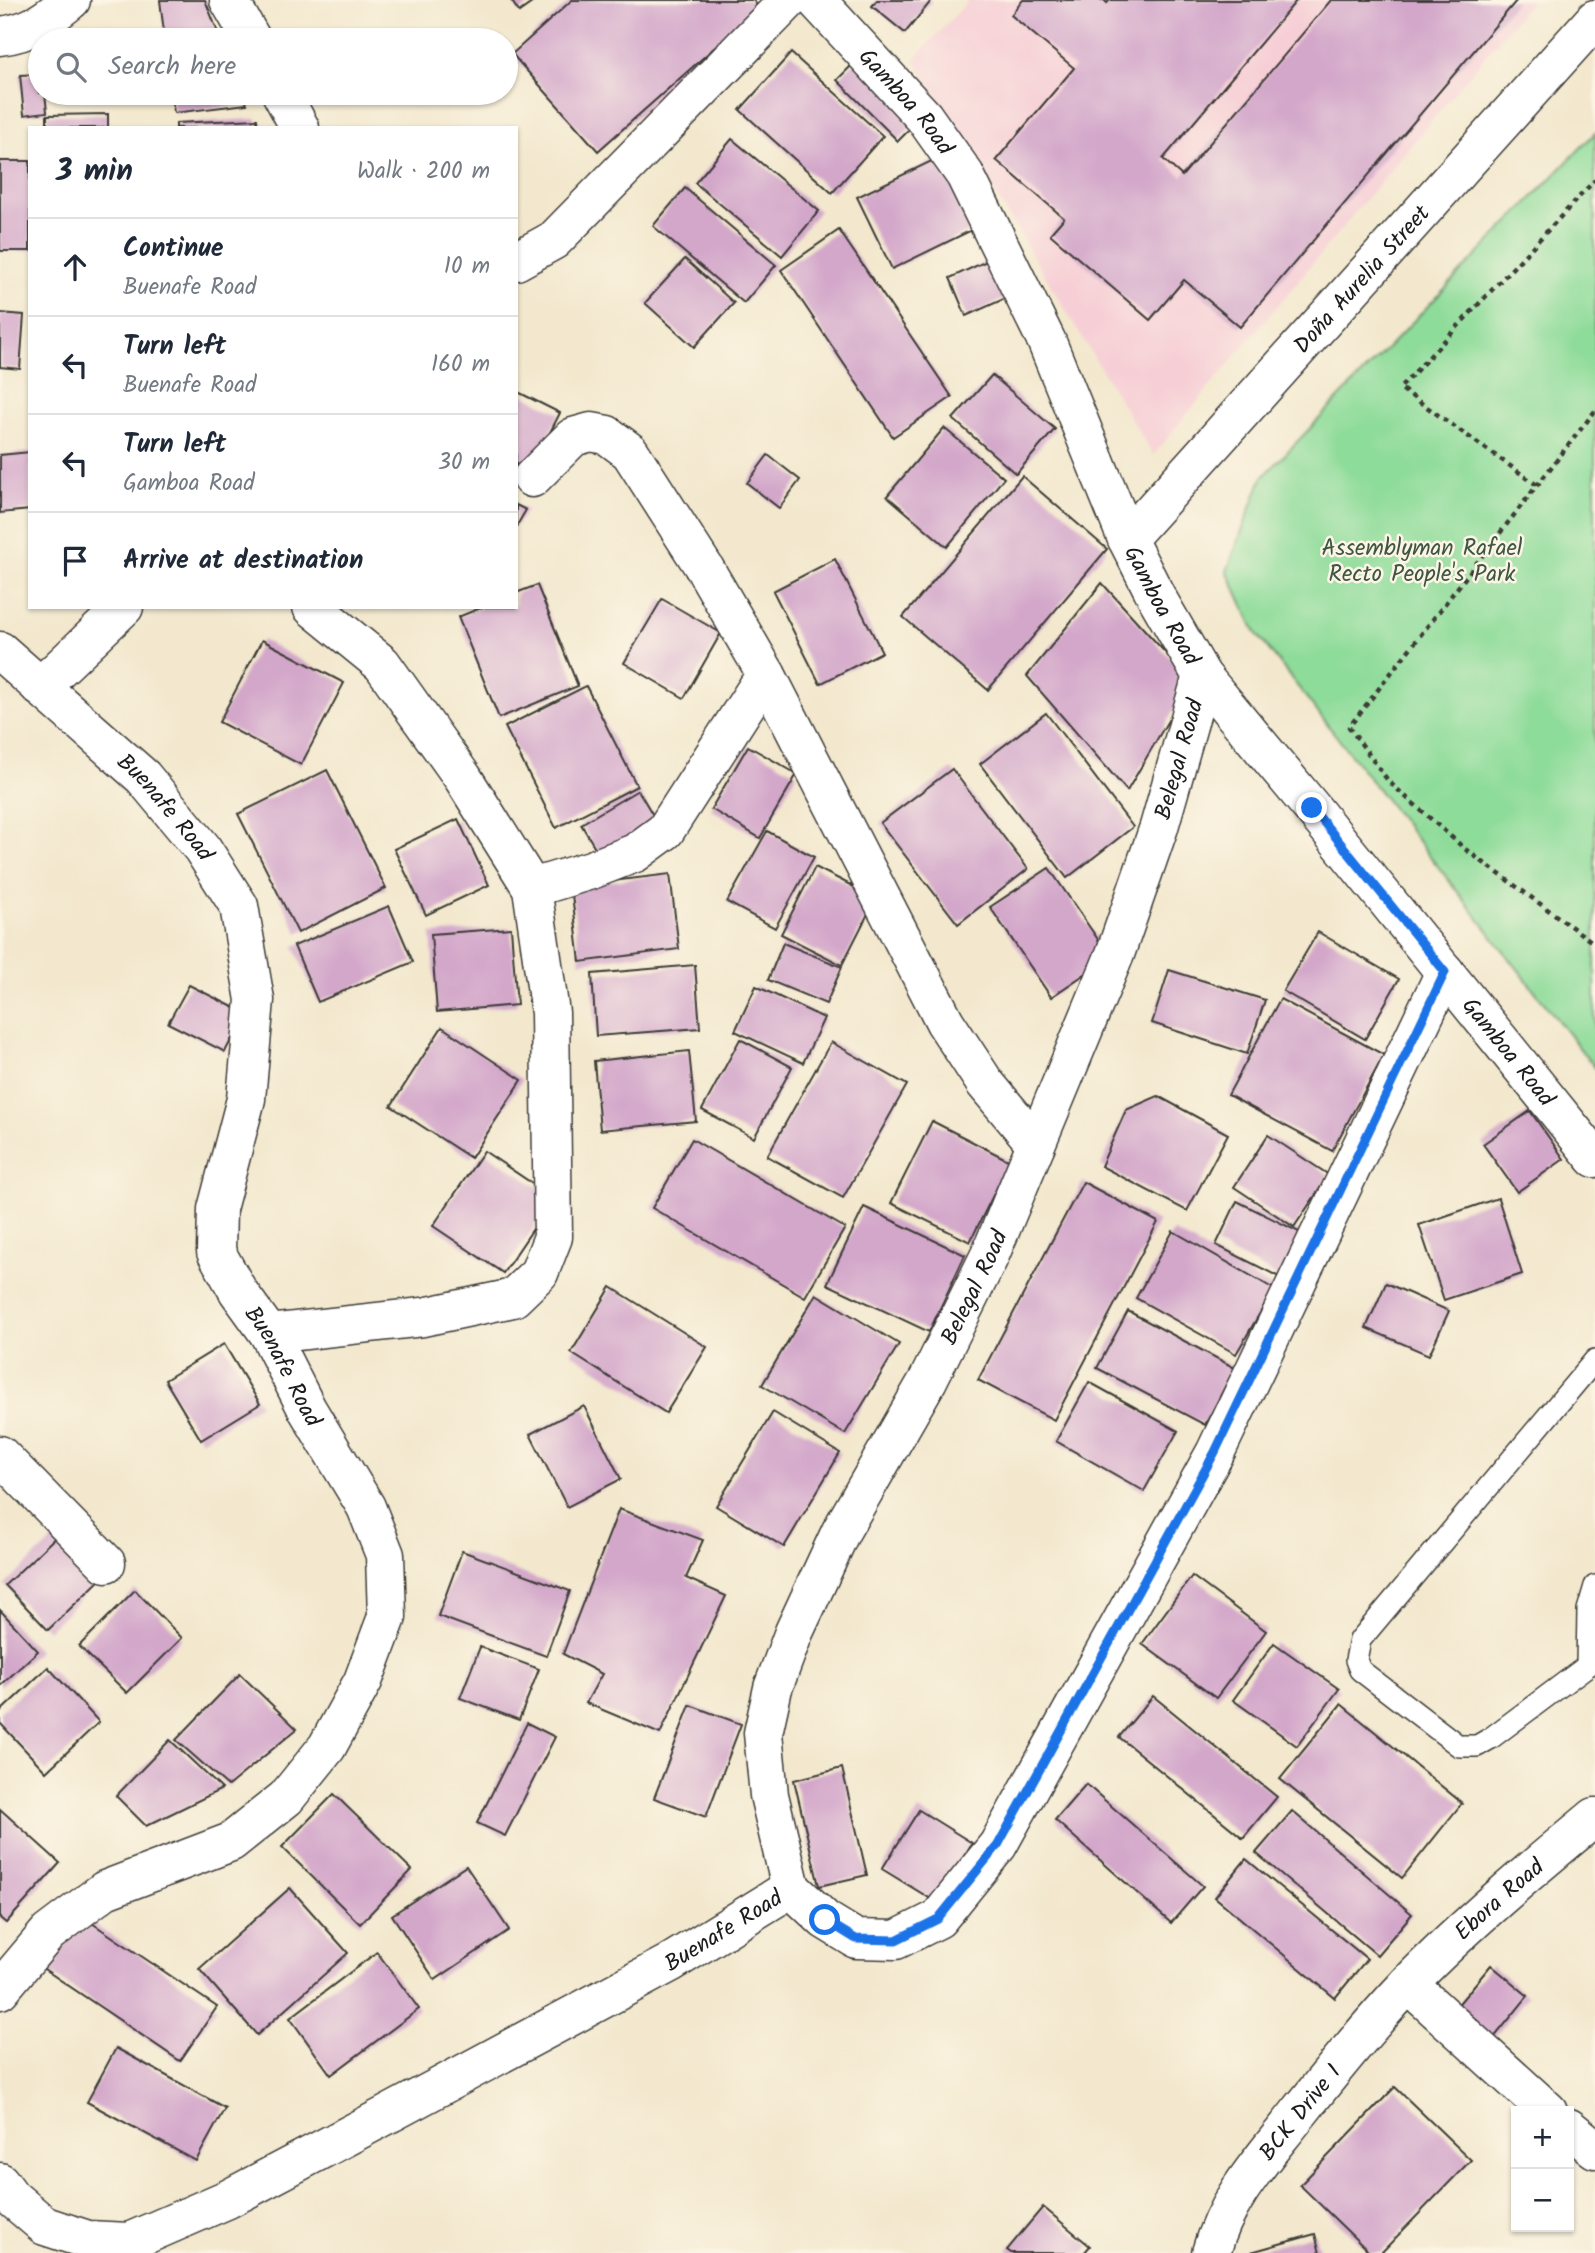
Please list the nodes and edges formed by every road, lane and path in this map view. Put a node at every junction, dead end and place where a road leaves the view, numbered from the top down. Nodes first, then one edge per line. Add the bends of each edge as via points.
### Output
1 (71, 0) edge
2 (229, 0) edge
3 (789, 0) edge
4 (816, 0) edge
5 (1595, 19) edge
6 (31, 28) edge
7 (245, 28) edge
8 (28, 30) edge
9 (0, 36) edge
10 (288, 105) edge
11 (299, 126) edge
12 (1595, 180) edge
13 (518, 260) edge
14 (1595, 411) edge
15 (532, 478) dead end
16 (1537, 485) junction
17 (1127, 539) junction
18 (122, 609) edge
19 (314, 609) edge
20 (0, 651) edge
21 (766, 674) junction
22 (1202, 676) junction
23 (40, 687) junction
24 (532, 888) junction
25 (1595, 944) edge
26 (1445, 972) junction
27 (1036, 1144) junction
28 (1595, 1157) edge
29 (269, 1334) junction
30 (1595, 1360) edge
31 (0, 1455) edge
32 (106, 1563) dead end
33 (1595, 1586) edge
34 (1591, 1663) edge
35 (1595, 1818) edge
36 (791, 1888) junction
37 (1408, 1984) junction
38 (0, 1990) edge
39 (1542, 2106) edge
40 (1574, 2132) edge
41 (1595, 2149) edge
42 (0, 2182) edge
43 (1211, 2253) edge

1 - 6 street
2 - 7 street
3 - 13 street via 554,240
4 - 17 street, Gamboa Road via 924,117 965,175 1046,340
5 - 17 street, Doña Aurelia Street
8 - 9 street
10 - 11 street
12 - 16 path via 1400,388
14 - 16 path
15 - 21 street via 573,438 591,432 607,435 630,452
16 - 25 path via 1349,727 1389,782 1465,849
17 - 22 street, Gamboa Road
18 - 23 street
19 - 24 street via 382,664 463,778
20 - 23 street, Buenafe Road
21 - 24 street via 665,831 635,853
21 - 27 street via 945,1022 985,1083
22 - 26 street, Gamboa Road
22 - 27 street, Belegal Road via 1159,827 1115,954
23 - 29 street, Buenafe Road via 143,777 202,848 239,906 255,1000 246,1099 216,1209 216,1252
24 - 29 street via 550,1013 554,1200 553,1237 539,1273 513,1298 423,1317
26 - 28 street, Gamboa Road
26 - 36 street, Buenafe Road via 1215,1452 998,1845 938,1919 896,1940 856,1939 825,1920
27 - 36 street, Belegal Road via 990,1255 929,1380 841,1531 773,1688 763,1734 769,1795
29 - 38 street, Buenafe Road via 307,1409 366,1507 385,1555 387,1617 363,1681 327,1747 286,1798 231,1842 105,1890 48,1933
30 - 34 lane via 1360,1640 1356,1660 1360,1670 1459,1746 1477,1746 1491,1738
31 - 32 street
33 - 34 lane via 1588,1610
35 - 37 street, Ebora Road via 1529,1871
36 - 42 street, Buenafe Road via 670,1964 228,2199 129,2242 89,2240 45,2226
37 - 39 street
37 - 43 street, BCK Drive I via 1245,2180 1218,2227
40 - 41 street

